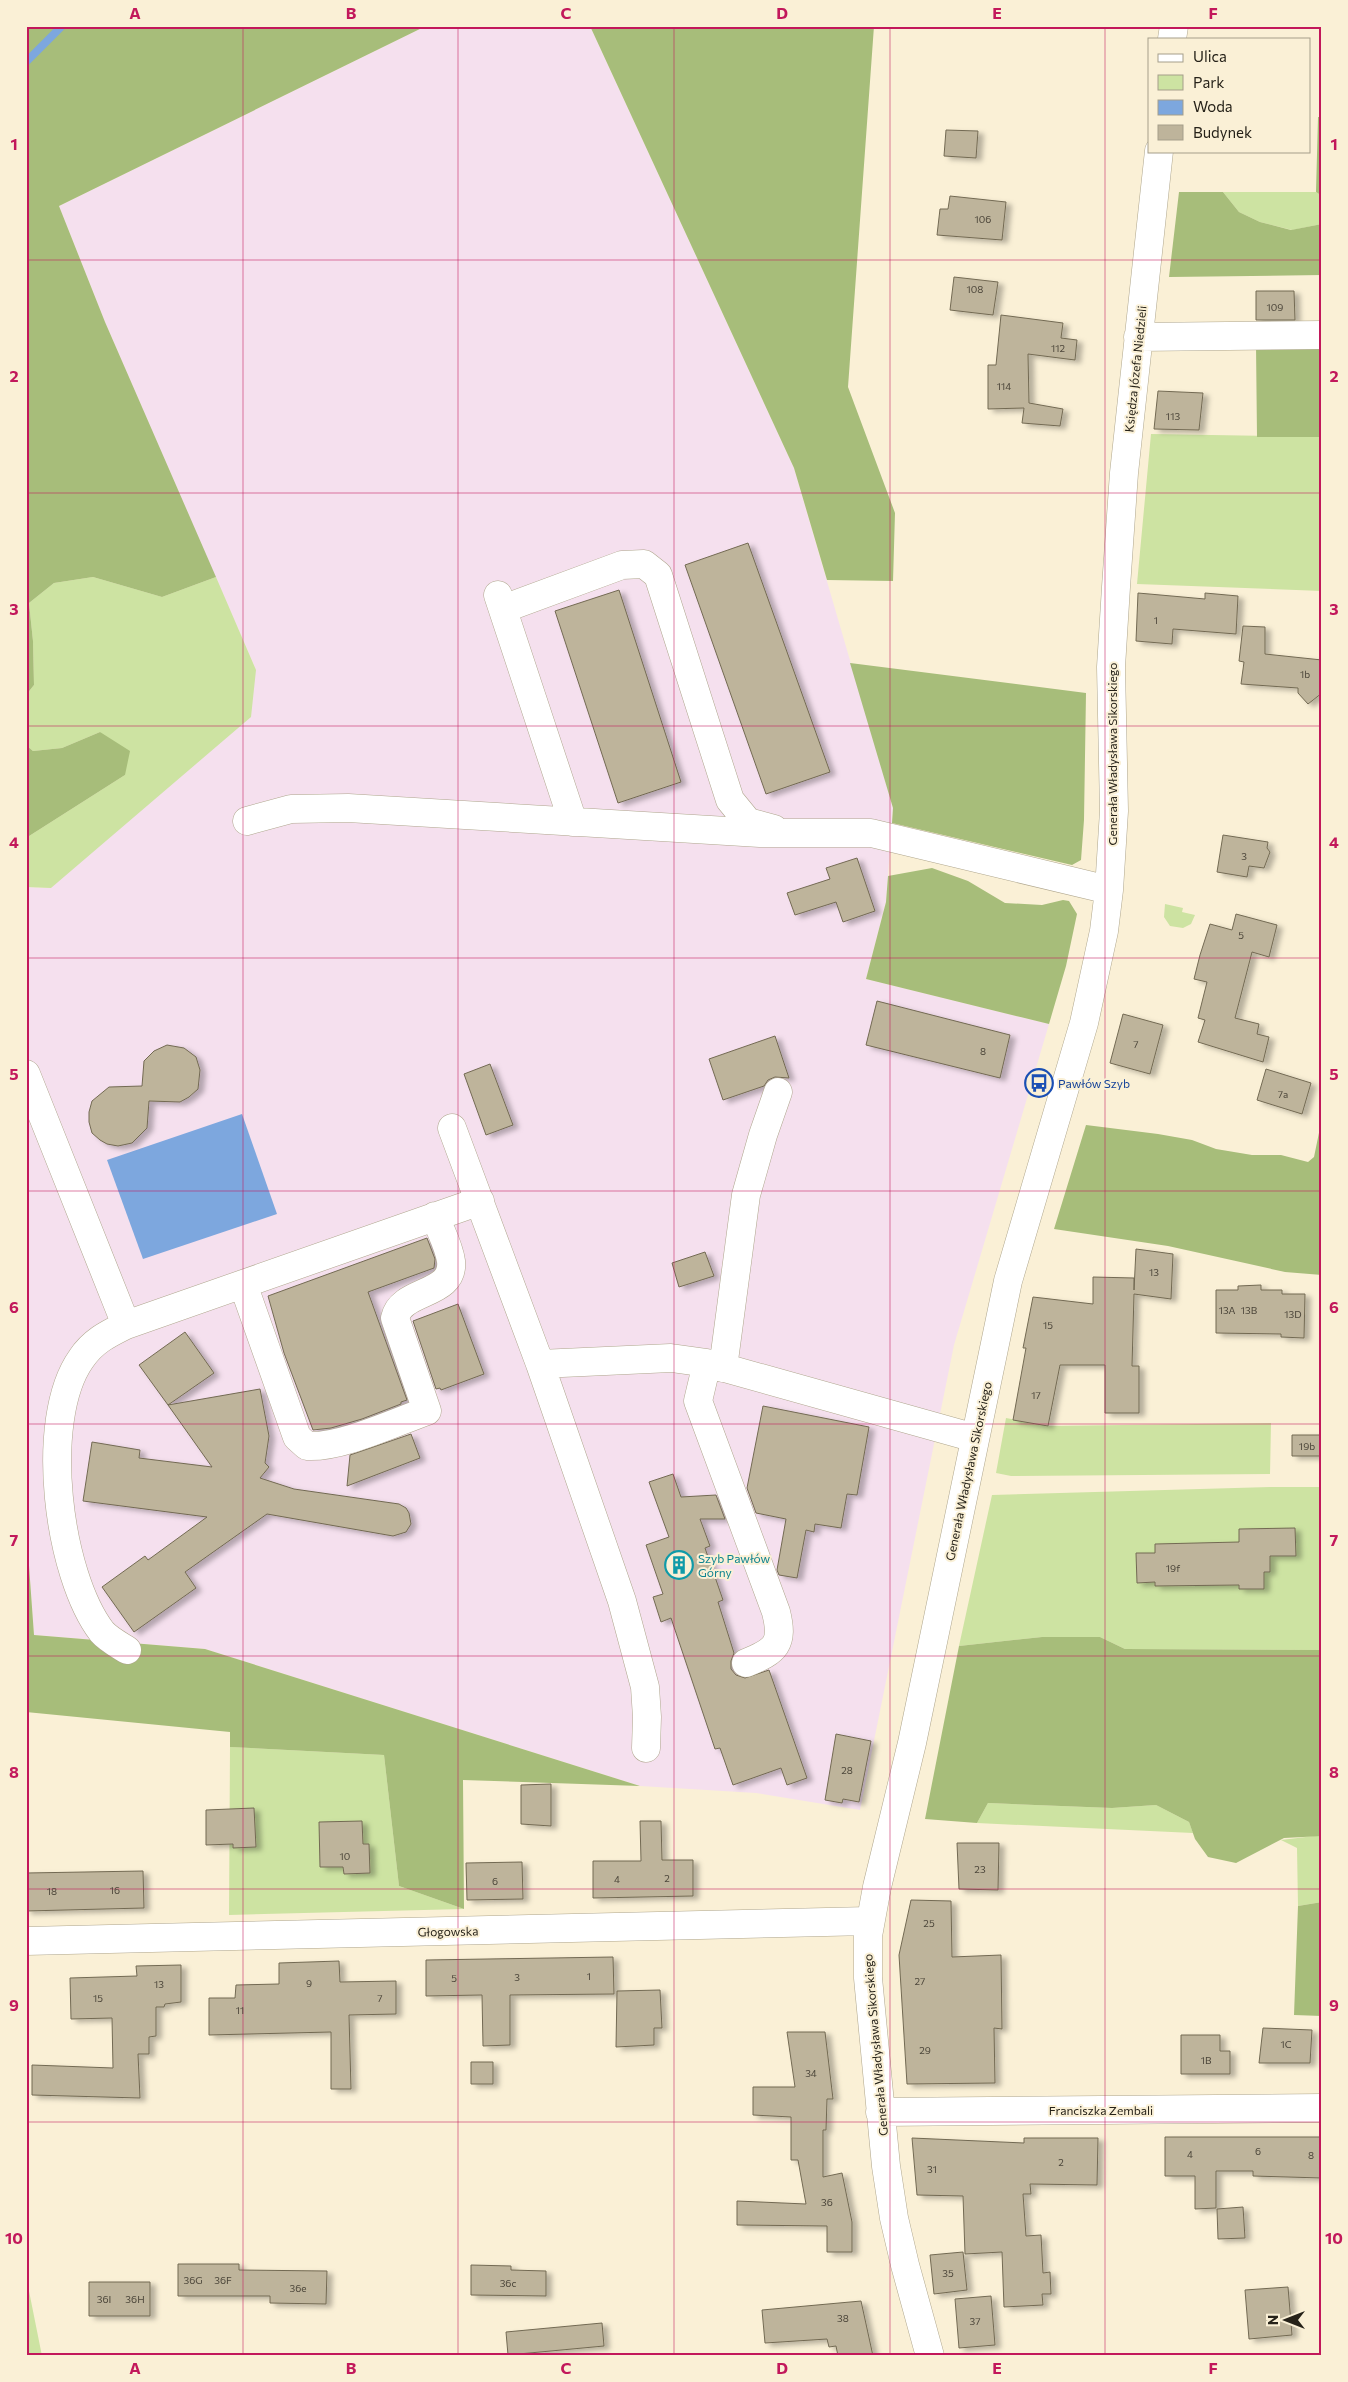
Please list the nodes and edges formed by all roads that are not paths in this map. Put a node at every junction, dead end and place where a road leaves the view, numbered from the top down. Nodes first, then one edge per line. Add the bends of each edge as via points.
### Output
1 (1159, 152) edge
2 (1322, 335) edge
3 (1138, 337) junction
4 (1116, 588) joint
5 (247, 821) dead end
6 (572, 822) junction
7 (789, 833) junction
8 (1109, 890) junction
9 (26, 1074) edge
10 (778, 1092) dead end
11 (452, 1128) dead end
12 (480, 1201) junction
13 (435, 1216) junction
14 (243, 1284) junction
15 (126, 1324) junction
16 (540, 1364) junction
17 (715, 1365) junction
18 (975, 1438) junction
19 (127, 1650) dead end
20 (746, 1663) dead end
21 (646, 1748) dead end
22 (869, 1921) junction
23 (26, 1942) edge
24 (1322, 2108) edge
25 (880, 2112) junction
26 (930, 2356) edge

1 - 3 street, Księdza Józefa Niedzieli
2 - 3 street
3 - 4 street, Księdza Józefa Niedzieli
4 - 8 street, Generała Władysława Sikorskiego via 1111,667 1114,811
5 - 6 street via 291,808 348,808
6 - 7 street
6 - 7 street via 501,602 622,565 644,564 658,575 730,800 748,822
7 - 8 street via 871,833
8 - 18 street, Generała Władysława Sikorskiego via 1084,1023 1008,1281
9 - 15 street
10 - 17 street via 762,1135 746,1195
11 - 12 street
12 - 13 street
12 - 16 street
13 - 14 street
13 - 14 street via 451,1262 449,1273 440,1286 404,1302 397,1308 395,1318 427,1410 336,1443 307,1446 297,1437
14 - 15 street
15 - 19 street via 98,1339 80,1360 66,1388 58,1420 57,1457 58,1497 73,1569 87,1608 103,1634
16 - 17 street via 671,1358
16 - 21 street via 636,1646 645,1687
17 - 18 street
17 - 20 street via 698,1401 780,1628 779,1640 773,1649
18 - 22 street, Generała Władysława Sikorskiego via 912,1743
22 - 23 street, Głogowska
22 - 25 street, Generała Władysława Sikorskiego via 866,1951
24 - 25 street, Franciszka Zembali
25 - 26 street, Generała Władysława Sikorskiego via 894,2218

